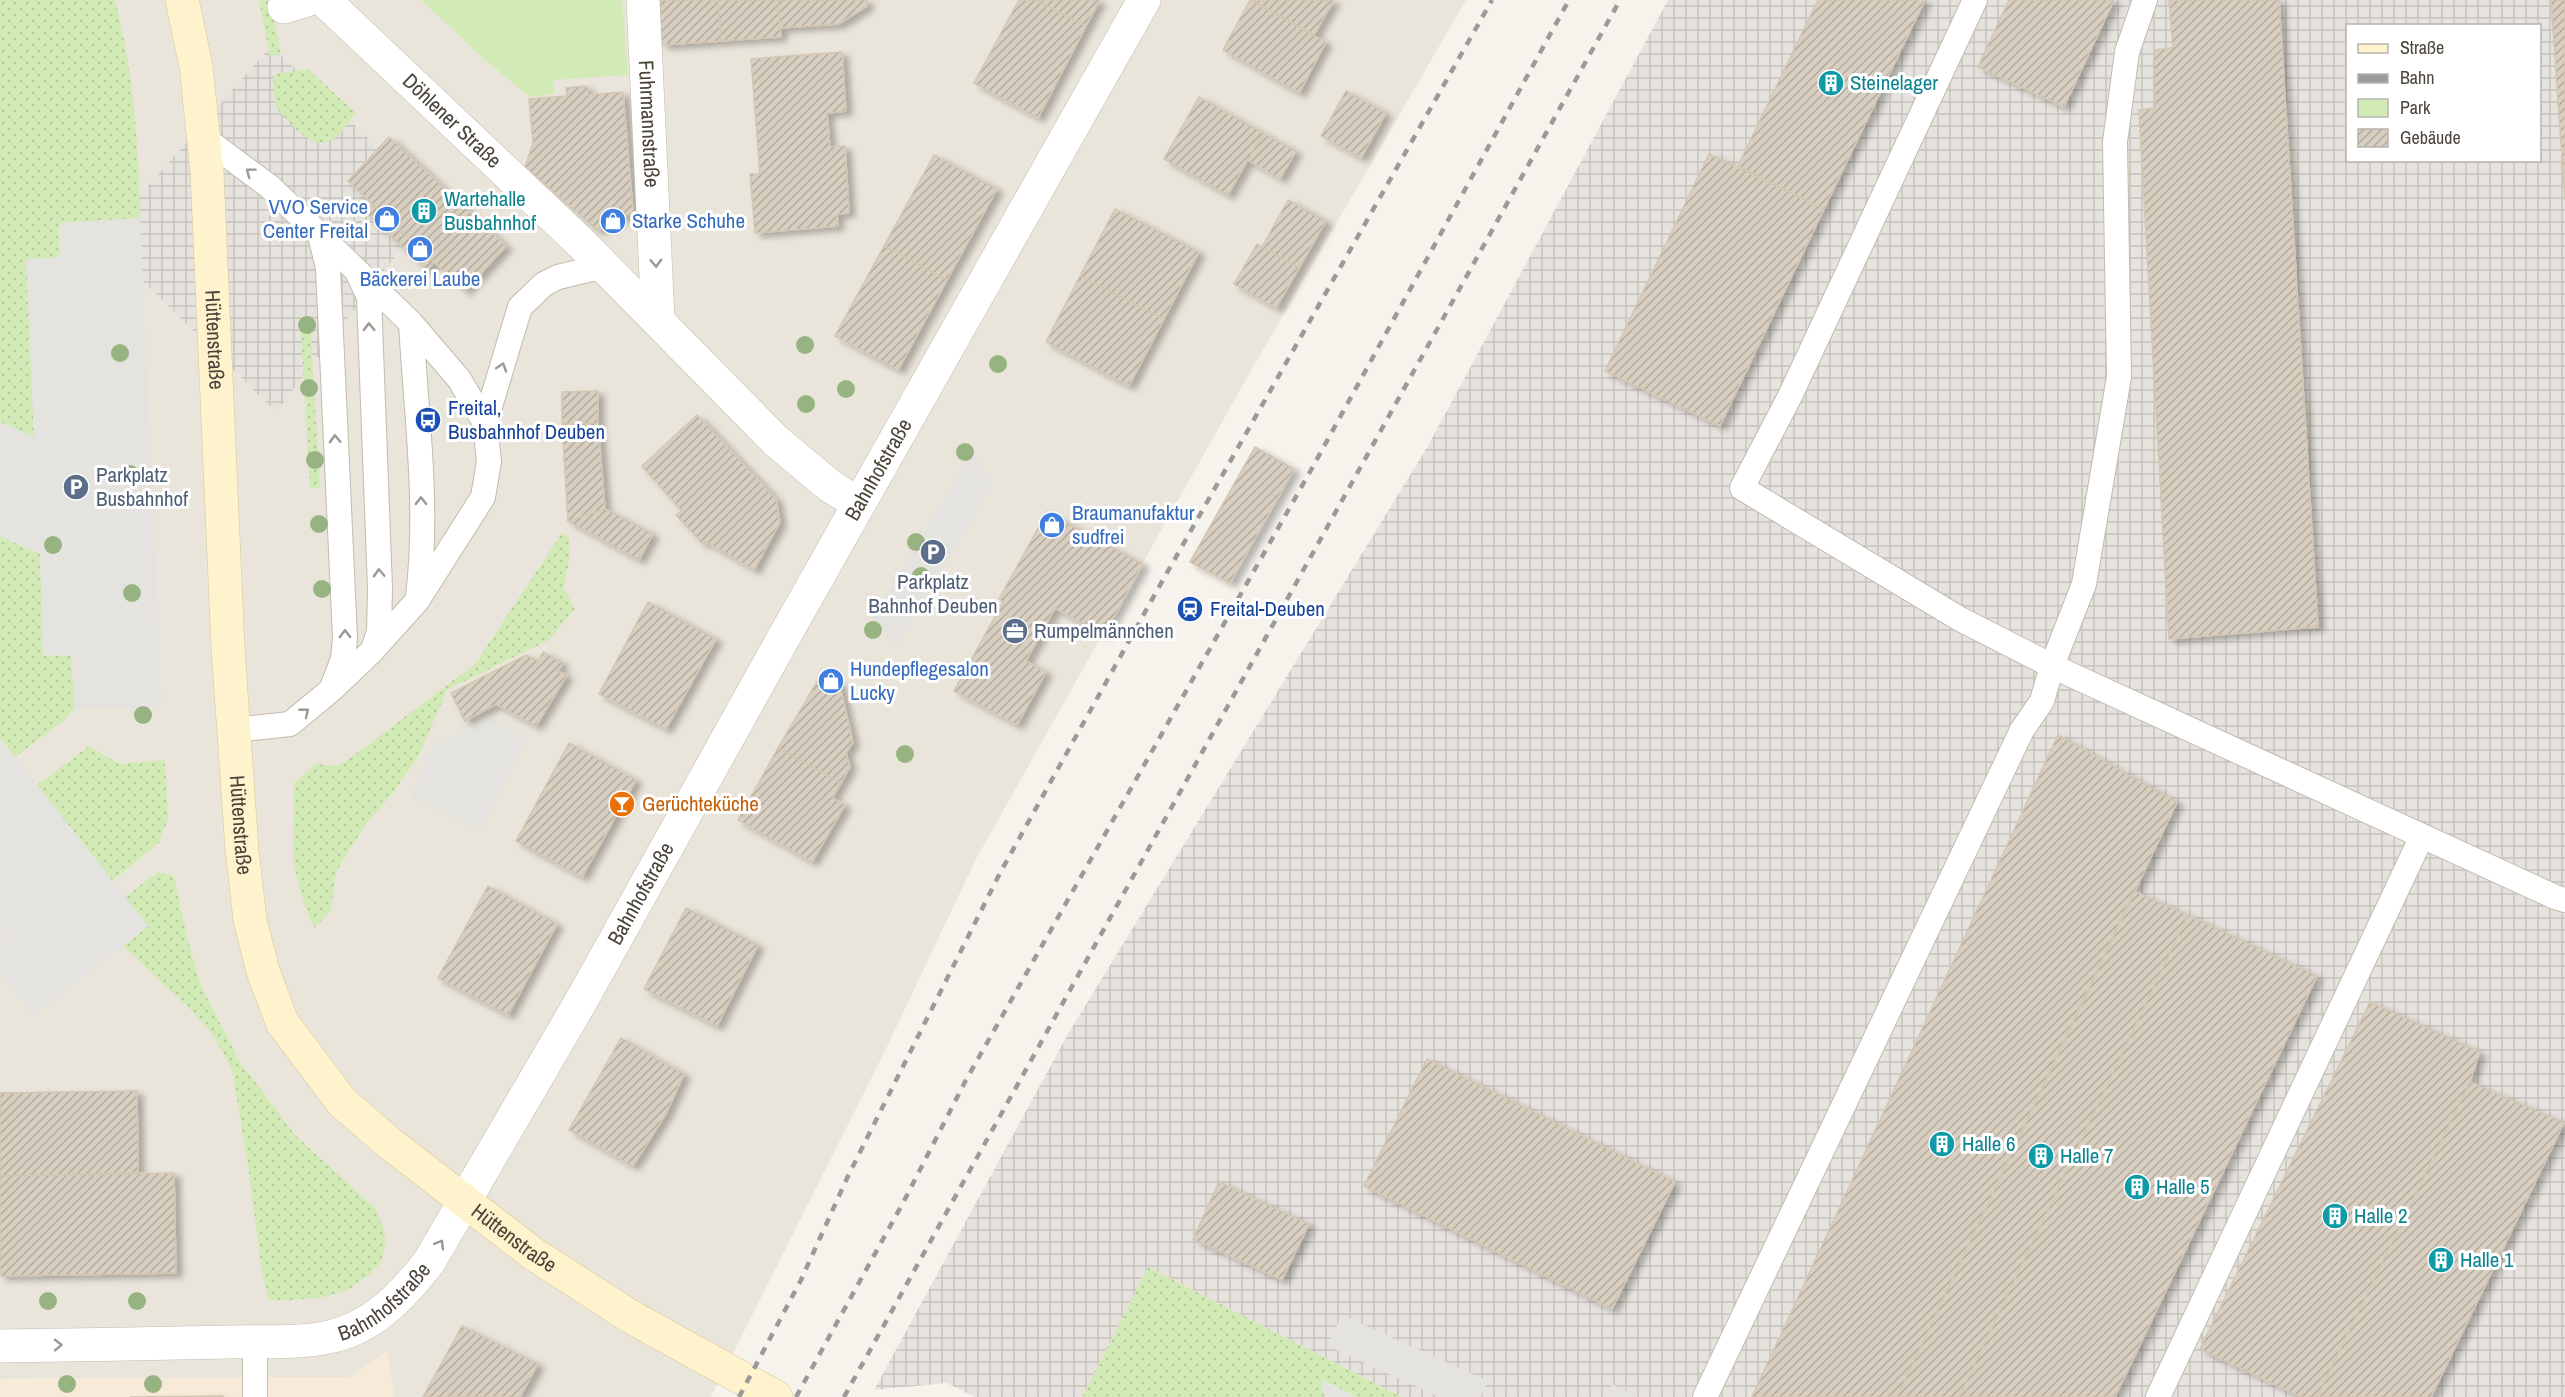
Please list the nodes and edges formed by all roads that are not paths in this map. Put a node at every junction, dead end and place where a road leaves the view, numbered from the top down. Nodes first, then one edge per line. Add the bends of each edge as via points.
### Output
1 (182, 0) edge
2 (324, 0) edge
3 (643, 0) edge
4 (1144, 0) edge
5 (1975, 0) edge
6 (2145, 0) edge
7 (204, 138) junction
8 (320, 235) junction
9 (604, 266) junction
10 (357, 271) junction
11 (658, 319) junction
12 (411, 323) junction
13 (485, 423) junction
14 (859, 504) junction
15 (417, 601) junction
16 (372, 651) junction
17 (2052, 666) junction
18 (332, 690) junction
19 (234, 730) junction
20 (2422, 837) junction
21 (2565, 900) edge
22 (464, 1202) junction
23 (255, 1342) junction
24 (0, 1346) edge
25 (255, 1397) edge
26 (776, 1397) edge
27 (1705, 1397) edge
28 (2158, 1397) edge

1 - 7 main road, Hüttenstraße via 196,66
2 - 9 street, Döhlener Straße
3 -> 11 street, Fuhrmannstraße
4 - 14 street, Bahnhofstraße
5 - 17 lane via 1790,396 1742,488 1960,619
6 - 17 lane via 2127,52 2115,141 2120,377 2084,584
8 -> 7 lane via 270,187
7 - 19 main road, Hüttenstraße
8 - 10 lane
18 -> 8 lane via 343,659 345,638 328,268
9 - 11 street, Döhlener Straße
13 -> 9 lane via 520,307 558,277
10 - 12 lane
16 -> 10 lane via 379,632 380,611 369,297
11 - 14 street, Döhlener Straße via 776,441
12 - 13 lane via 459,379
15 -> 12 lane via 422,565 422,495
13 - 15 lane via 489,462 483,497
14 - 22 street, Bahnhofstraße
15 - 16 lane
16 - 18 lane
17 - 20 lane
17 - 27 lane via 2042,701 2022,730
19 -> 18 lane via 290,724
19 - 22 main road, Hüttenstraße via 250,920 282,1022 342,1102
20 - 21 lane
20 - 28 lane
23 -> 22 street, Bahnhofstraße via 330,1337 361,1325 389,1307 429,1262
22 - 26 main road, Hüttenstraße via 576,1283
24 -> 23 street, Bahnhofstraße
23 - 25 lane

